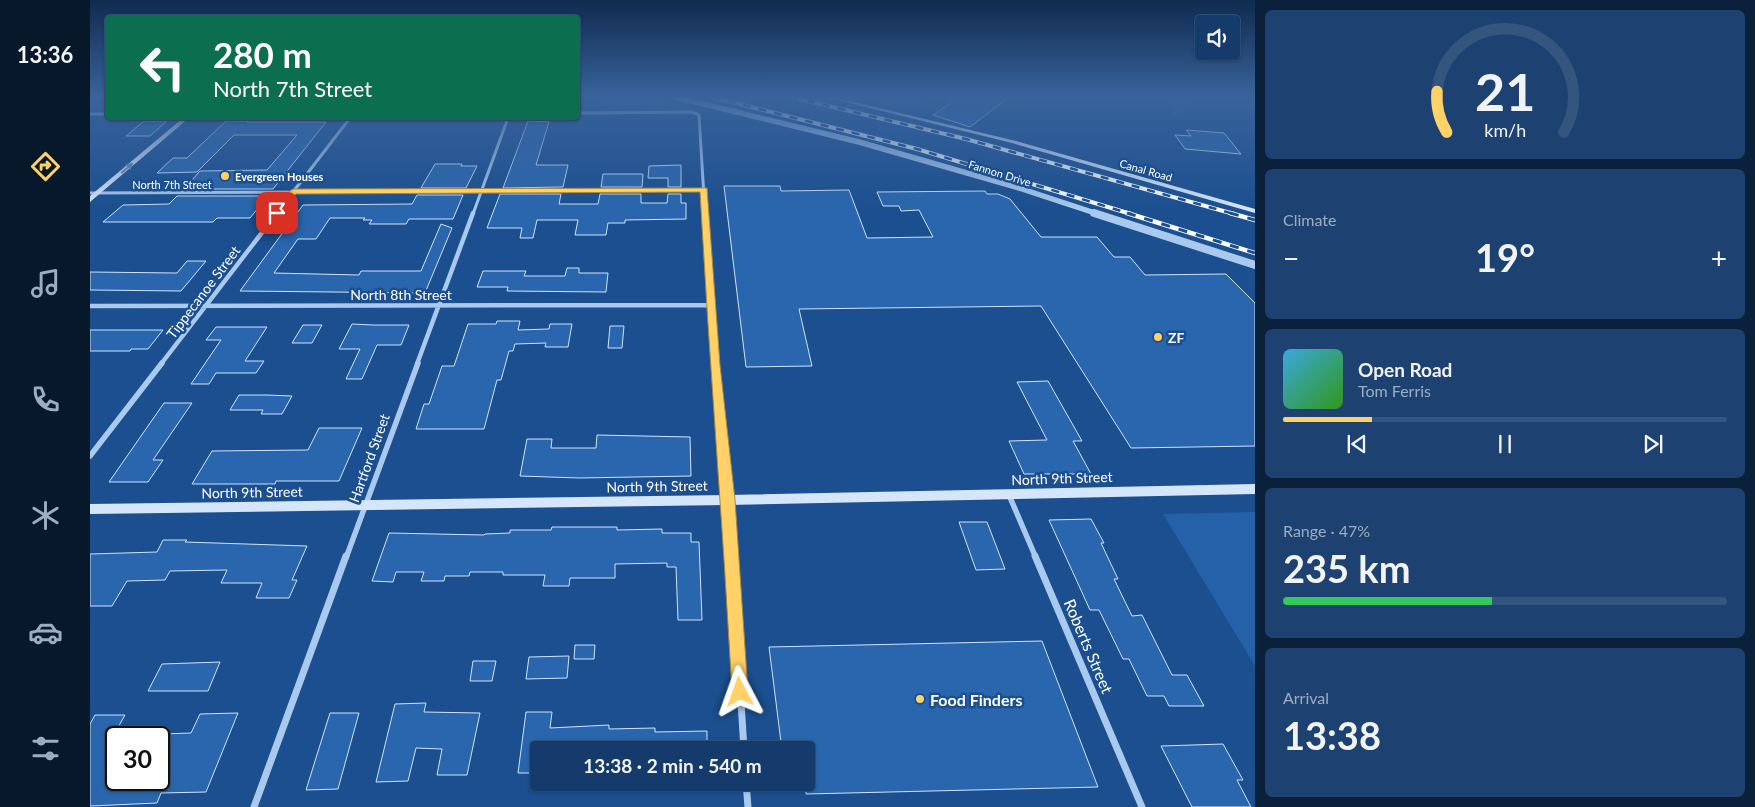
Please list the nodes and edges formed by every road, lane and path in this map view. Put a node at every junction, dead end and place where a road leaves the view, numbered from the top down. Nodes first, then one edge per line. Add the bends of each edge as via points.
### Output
1 (167, 135) edge
2 (337, 135) edge
3 (502, 135) edge
4 (700, 135) edge
5 (830, 135) edge
6 (984, 135) edge
7 (704, 190) junction
8 (481, 191) junction
9 (294, 192) junction
10 (90, 193) edge
11 (99, 193) junction
12 (90, 200) edge
13 (1255, 211) edge
14 (1255, 265) edge
15 (712, 305) junction
16 (90, 306) edge
17 (207, 306) junction
18 (438, 306) junction
19 (90, 456) edge
20 (1255, 489) edge
21 (1009, 495) junction
22 (728, 500) junction
23 (365, 505) junction
24 (90, 509) edge
25 (743, 741) edge
26 (747, 791) edge
27 (254, 807) edge
28 (748, 807) edge
29 (1142, 807) edge

11 -> 1 main road
2 - 9 street, Tippecanoe Street
3 - 8 street, Hartford Street
4 - 7 street
5 - 14 street, Fannon Drive via 1019,188
6 - 13 main road, Canal Road
7 - 8 street, North 7th Street
7 - 15 street
8 - 9 street, North 7th Street
8 - 18 street, Hartford Street
9 - 11 street, North 7th Street
9 - 17 street, Tippecanoe Street
10 - 11 street, North 7th Street
11 - 12 main road
15 - 18 street, North 8th Street
15 - 22 street
16 - 17 street, North 8th Street
17 - 18 street, North 8th Street
17 - 19 street, Tippecanoe Street
18 - 23 street, Hartford Street
20 - 21 main road, North 9th Street
21 - 22 main road, North 9th Street
21 - 29 street, Roberts Street
22 - 23 main road, North 9th Street
22 - 25 street
23 - 24 main road, North 9th Street
23 - 27 street, Hartford Street
26 - 28 street

